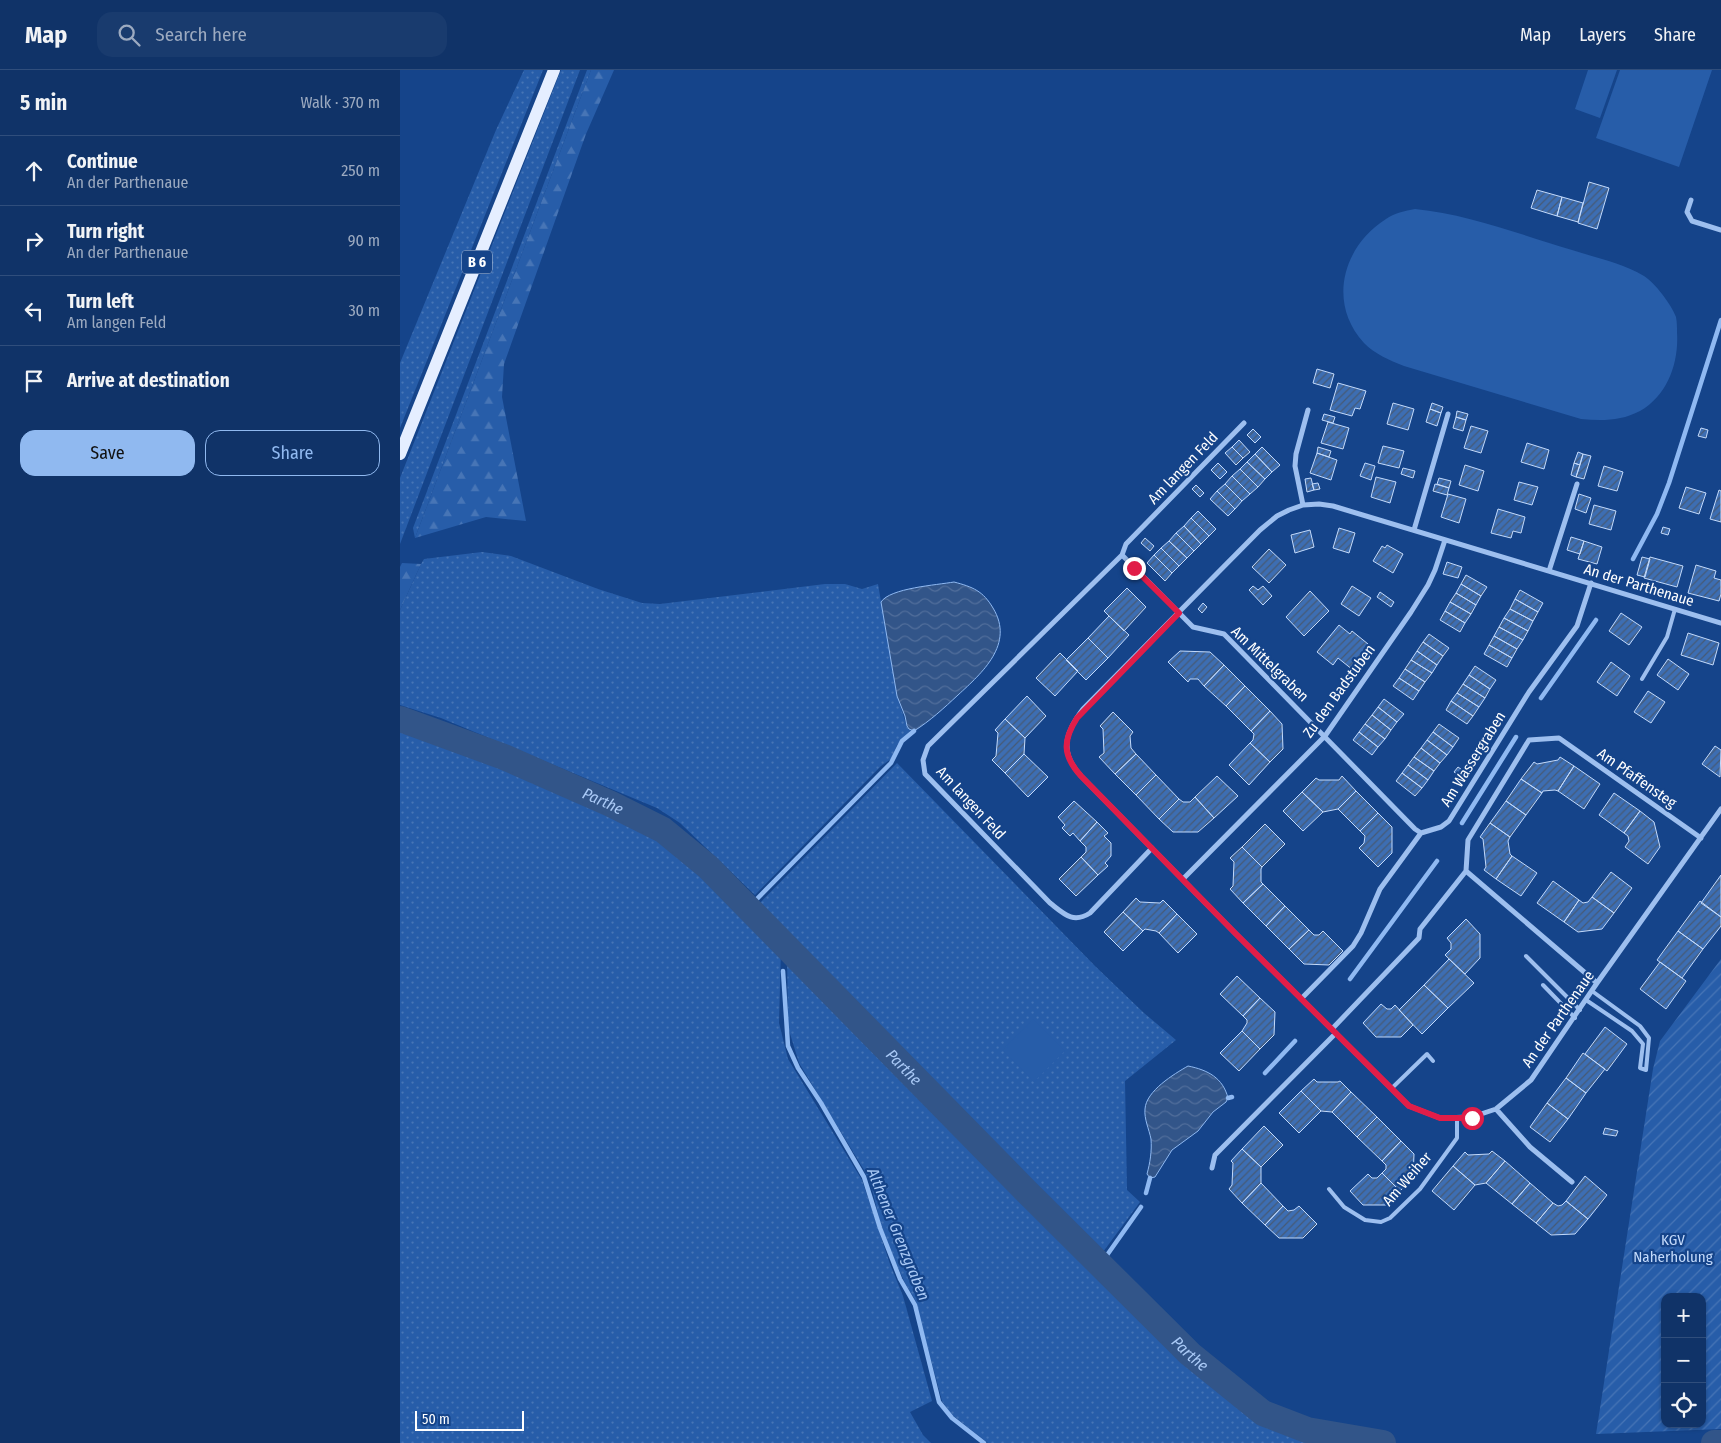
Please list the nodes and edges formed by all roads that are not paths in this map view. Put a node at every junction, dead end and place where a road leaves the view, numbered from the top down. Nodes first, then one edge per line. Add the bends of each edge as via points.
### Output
1 (554, 70) edge
2 (1691, 200) dead end
3 (1721, 230) edge
4 (1308, 410) dead end
5 (1448, 414) dead end
6 (1244, 423) dead end
7 (400, 454) edge
8 (1577, 484) dead end
9 (1303, 506) junction
10 (1414, 530) junction
11 (1446, 540) junction
12 (1122, 555) junction
13 (1549, 571) junction
14 (1591, 583) junction
15 (1675, 609) junction
16 (1179, 613) junction
17 (1721, 623) edge
18 (1642, 679) dead end
19 (1325, 736) junction
20 (1721, 809) edge
21 (1421, 833) junction
22 (1701, 838) junction
23 (1152, 848) junction
24 (1466, 871) junction
25 (1183, 879) junction
26 (1526, 956) dead end
27 (1597, 983) junction
28 (1542, 985) dead end
29 (1592, 991) junction
30 (1301, 999) junction
31 (1586, 1000) junction
32 (1580, 1010) junction
33 (1575, 1018) junction
34 (1334, 1031) junction
35 (1434, 1061) dead end
36 (1392, 1088) junction
37 (1496, 1108) junction
38 (1457, 1118) junction
39 (1212, 1168) dead end
40 (1572, 1182) dead end
41 (1329, 1189) dead end

1 - 7 main road, B 6
2 - 3 street via 1687,212 1692,221
4 - 9 street via 1295,466
5 - 10 street
6 - 12 street, Am langen Feld via 1126,544
8 - 13 street
9 - 10 street, An der Parthenaue via 1333,506
9 - 16 street, An der Parthenaue via 1277,516 1260,530
10 - 11 street, An der Parthenaue
11 - 13 street, An der Parthenaue
11 - 19 street, Zu den Badstuben via 1428,585
12 - 16 street
12 - 23 street, Am langen Feld via 928,746 923,760 925,774 1050,903 1070,917 1081,918 1090,913
13 - 14 street, An der Parthenaue
14 - 15 street, An der Parthenaue
14 - 21 street, Am Wassergraben via 1577,626 1529,692 1449,821
15 - 17 street, An der Parthenaue
15 - 18 lane via 1667,637
16 - 19 street, Am Mittelgraben via 1193,627 1224,634
16 - 23 street, An der Parthenaue via 1084,709 1069,731 1066,746 1076,770
19 - 21 street, Am Mittelgraben
19 - 25 street, Zu den Badstuben
20 - 22 street, An der Parthenaue
21 - 30 street via 1380,889 1353,946
22 - 24 street, Am Pfaffensteg via 1559,738 1529,740 1468,840
22 - 27 street, An der Parthenaue
23 - 25 street, An der Parthenaue
24 - 27 street
24 - 34 street via 1420,929 1419,938
25 - 30 street, An der Parthenaue
26 - 32 lane
27 - 29 street, An der Parthenaue
28 - 33 lane
29 - 31 street, An der Parthenaue
29 - 31 lane via 1640,1026 1650,1038 1646,1070 1640,1068 1643,1044 1632,1031
30 - 34 street, An der Parthenaue
31 - 32 street, An der Parthenaue
32 - 33 street, An der Parthenaue
33 - 37 street, An der Parthenaue via 1531,1080
34 - 36 street, An der Parthenaue
34 - 39 street via 1215,1155
35 - 36 lane via 1426,1054
36 - 38 street, An der Parthenaue via 1409,1106 1440,1118
37 - 38 street, An der Parthenaue via 1472,1118
37 - 40 street via 1530,1147
38 - 41 lane, Am Weiher via 1457,1138 1420,1188 1390,1218 1381,1222 1364,1220 1344,1207

